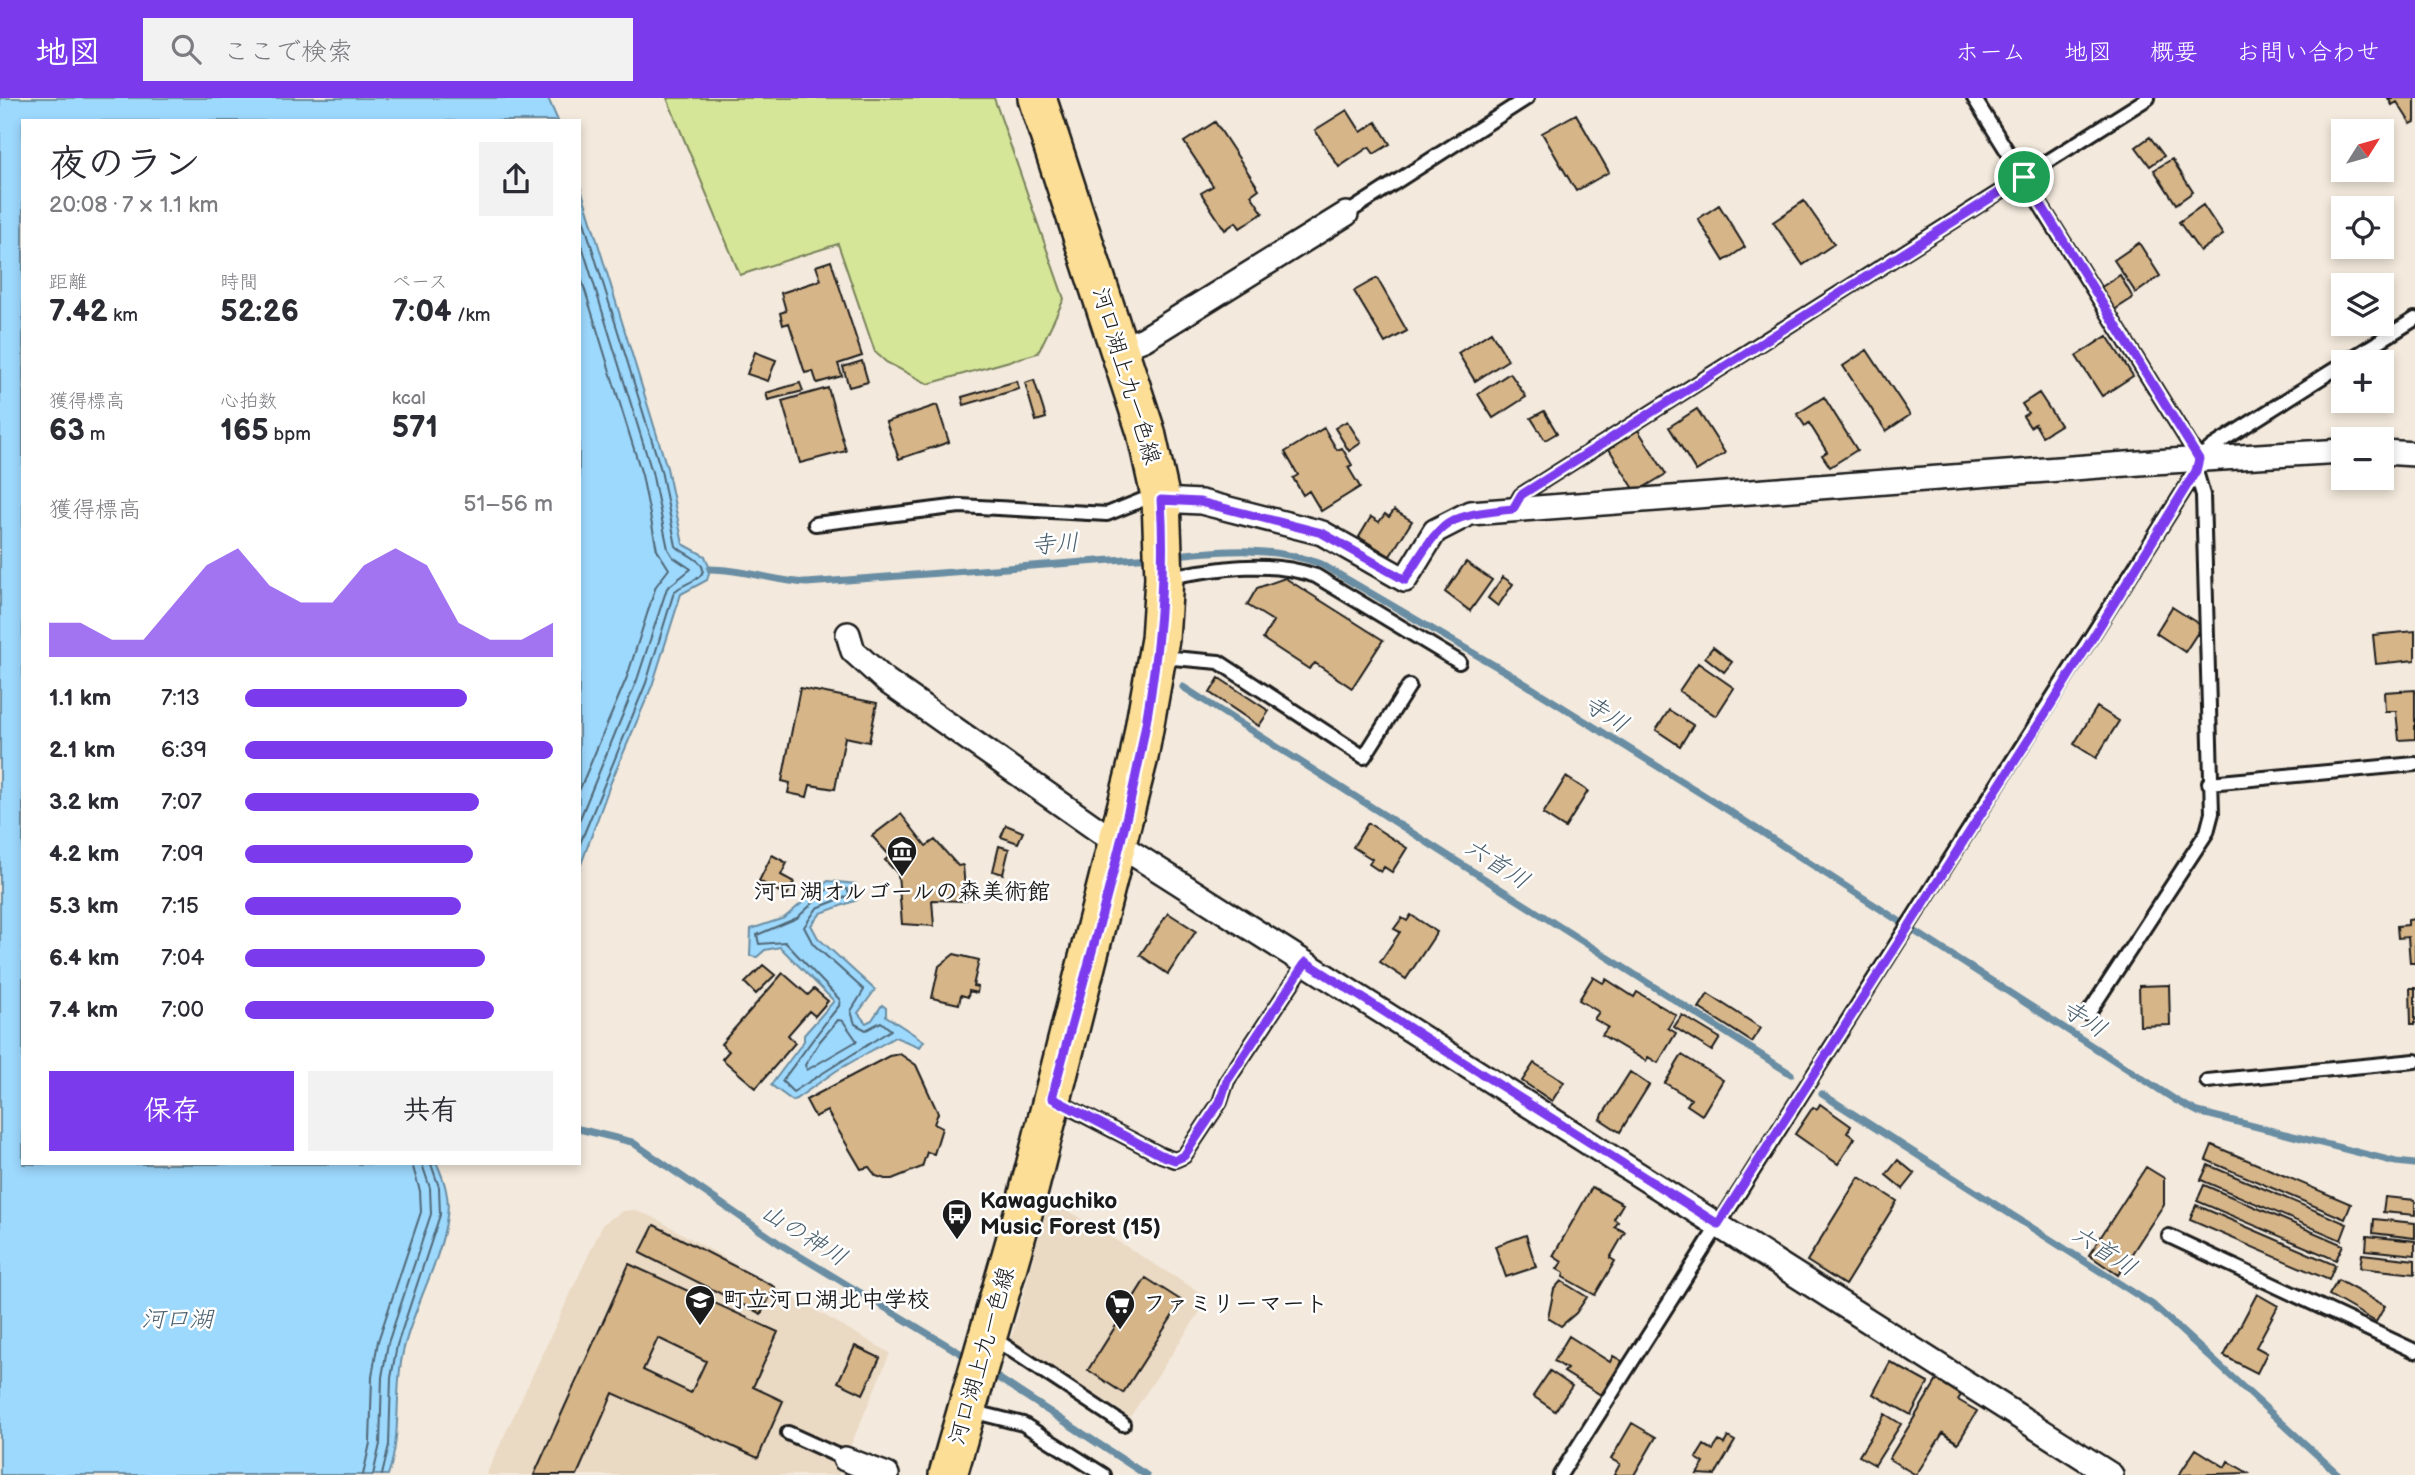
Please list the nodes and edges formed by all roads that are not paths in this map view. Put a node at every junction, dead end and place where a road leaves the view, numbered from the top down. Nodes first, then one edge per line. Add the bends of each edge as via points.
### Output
1 (1037, 98) edge
2 (1527, 98) edge
3 (1974, 98) edge
4 (2148, 98) edge
5 (2024, 177) junction
6 (1346, 214) joint
7 (2415, 319) edge
8 (1121, 348) junction
9 (2366, 350) edge
10 (2331, 372) edge
11 (2331, 452) edge
12 (2394, 453) edge
13 (2415, 454) edge
14 (2198, 465) junction
15 (1513, 509) junction
16 (1162, 510) junction
17 (815, 524) dead end
18 (1164, 573) junction
19 (848, 634) dead end
20 (1157, 657) junction
21 (1459, 662) dead end
22 (1409, 686) dead end
23 (2415, 764) edge
24 (2209, 783) junction
25 (1118, 844) junction
26 (1306, 962) junction
27 (2088, 1014) dead end
28 (2415, 1061) edge
29 (2207, 1081) dead end
30 (1052, 1098) junction
31 (1718, 1224) junction
32 (2169, 1236) dead end
33 (988, 1341) junction
34 (2415, 1350) edge
35 (970, 1401) junction
36 (1123, 1424) dead end
37 (788, 1433) dead end
38 (845, 1459) joint
39 (887, 1475) edge
40 (948, 1475) edge
41 (1104, 1475) edge
42 (1560, 1475) edge
43 (2111, 1475) edge

1 - 8 main road, 河口湖上九一色線
2 - 6 lane
3 - 5 lane
4 - 5 lane
5 - 14 lane
5 - 15 lane via 1521,495
6 - 8 street via 1144,339
7 - 9 lane
8 - 16 main road, 河口湖上九一色線 via 1146,432
10 - 14 lane via 2212,447
11 - 14 street
12 - 13 street
14 - 15 street
14 - 24 lane via 2203,495
14 - 31 lane
15 - 16 street via 1470,513 1435,531 1405,580 1322,533 1200,502
16 - 17 lane via 1142,500 1107,514 960,506
16 - 18 main road, 河口湖上九一色線
18 - 20 main road, 河口湖上九一色線
18 - 21 lane via 1268,565 1294,569 1315,576
19 - 25 street via 853,651 885,680
20 - 22 lane via 1219,662 1364,757
20 - 25 main road, 河口湖上九一色線
23 - 24 lane
24 - 27 lane via 2212,813 2207,832
25 - 26 street
25 - 30 main road, 河口湖上九一色線
26 - 30 lane via 1227,1081 1220,1102 1184,1156 1175,1160 1161,1155
26 - 31 street
28 - 29 lane
30 - 33 main road, 河口湖上九一色線
31 - 42 lane
31 - 43 street
32 - 34 lane
33 - 35 main road, 河口湖上九一色線
33 - 36 lane
35 - 40 main road, 河口湖上九一色線
35 - 41 lane via 1023,1424
37 - 38 lane
38 - 39 street

